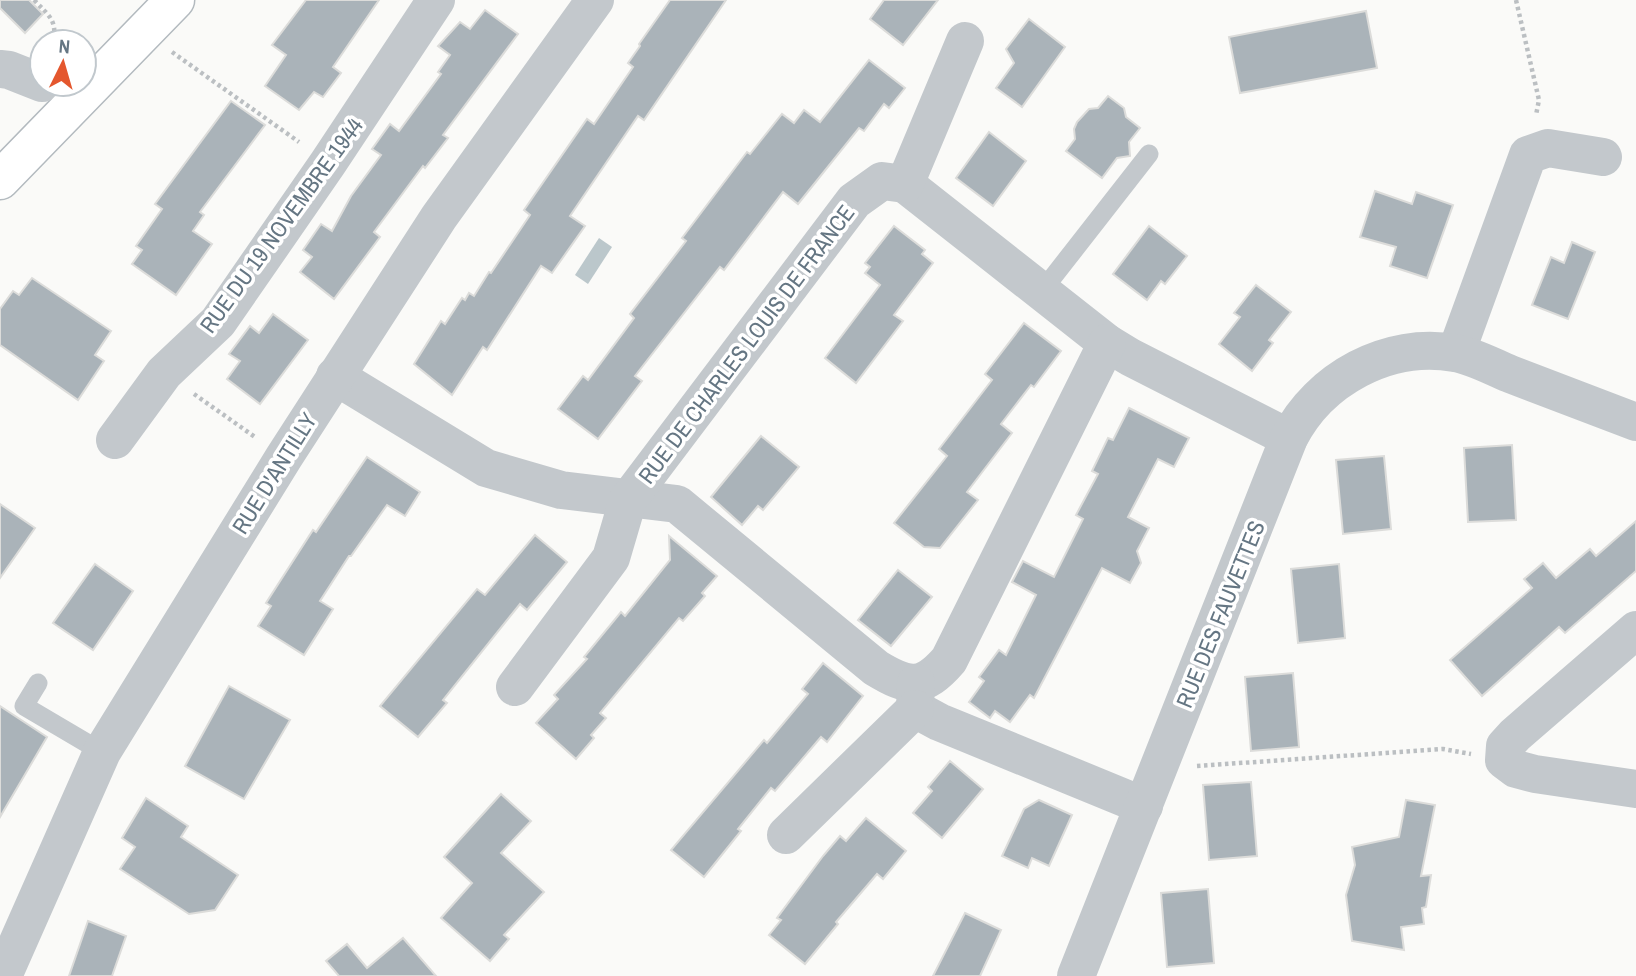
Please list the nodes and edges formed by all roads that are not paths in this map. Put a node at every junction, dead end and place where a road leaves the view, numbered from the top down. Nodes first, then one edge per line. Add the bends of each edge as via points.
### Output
1 (175, 0) edge
2 (436, 0) edge
3 (595, 0) edge
4 (965, 41) dead end
5 (98, 60) edge
6 (0, 69) edge
7 (28, 79) edge
8 (48, 98) edge
9 (1149, 153) dead end
10 (1603, 157) dead end
11 (0, 180) edge
12 (905, 184) junction
13 (1042, 291) junction
14 (1107, 343) junction
15 (1456, 353) junction
16 (335, 376) junction
17 (1636, 422) edge
18 (1289, 438) junction
19 (116, 440) dead end
20 (628, 499) junction
21 (1636, 630) edge
22 (38, 683) dead end
23 (515, 687) dead end
24 (915, 696) junction
25 (102, 752) junction
26 (1636, 789) edge
27 (1144, 806) junction
28 (786, 835) dead end
29 (3, 976) edge
30 (1076, 976) edge

1 - 5 main road via 144,30
2 - 19 street, RUE DU 19 NOVEMBRE 1944 via 218,322 164,373
3 - 16 street, RUE D'ANTILLY via 439,217
4 - 12 street
6 - 7 street
8 - 11 main road
9 - 13 lane
10 - 15 street via 1548,148 1528,155
12 - 13 street
12 - 20 street, RUE DE CHARLES LOUIS DE FRANCE via 882,181 854,201
13 - 14 street
14 - 18 street
14 - 24 street via 949,660
15 - 17 street, RUE DES FAUVETTES
15 - 18 street, RUE DES FAUVETTES via 1412,351 1364,365 1325,390
16 - 20 street, RUE DE CHARLES LOUIS DE FRANCE via 485,468 561,490
16 - 25 street, RUE D'ANTILLY
18 - 27 street, RUE DES FAUVETTES
20 - 23 street, RUE DE CHARLES LOUIS DE FRANCE via 611,558
20 - 24 street, RUE DE CHARLES LOUIS DE FRANCE via 677,504
21 - 26 street via 1516,735 1505,746 1504,760 1535,774
22 - 25 lane via 24,706
24 - 27 street, RUE DE CHARLES LOUIS DE FRANCE via 939,722
24 - 28 street
25 - 29 street, RUE D'ANTILLY
27 - 30 street, RUE DES FAUVETTES

